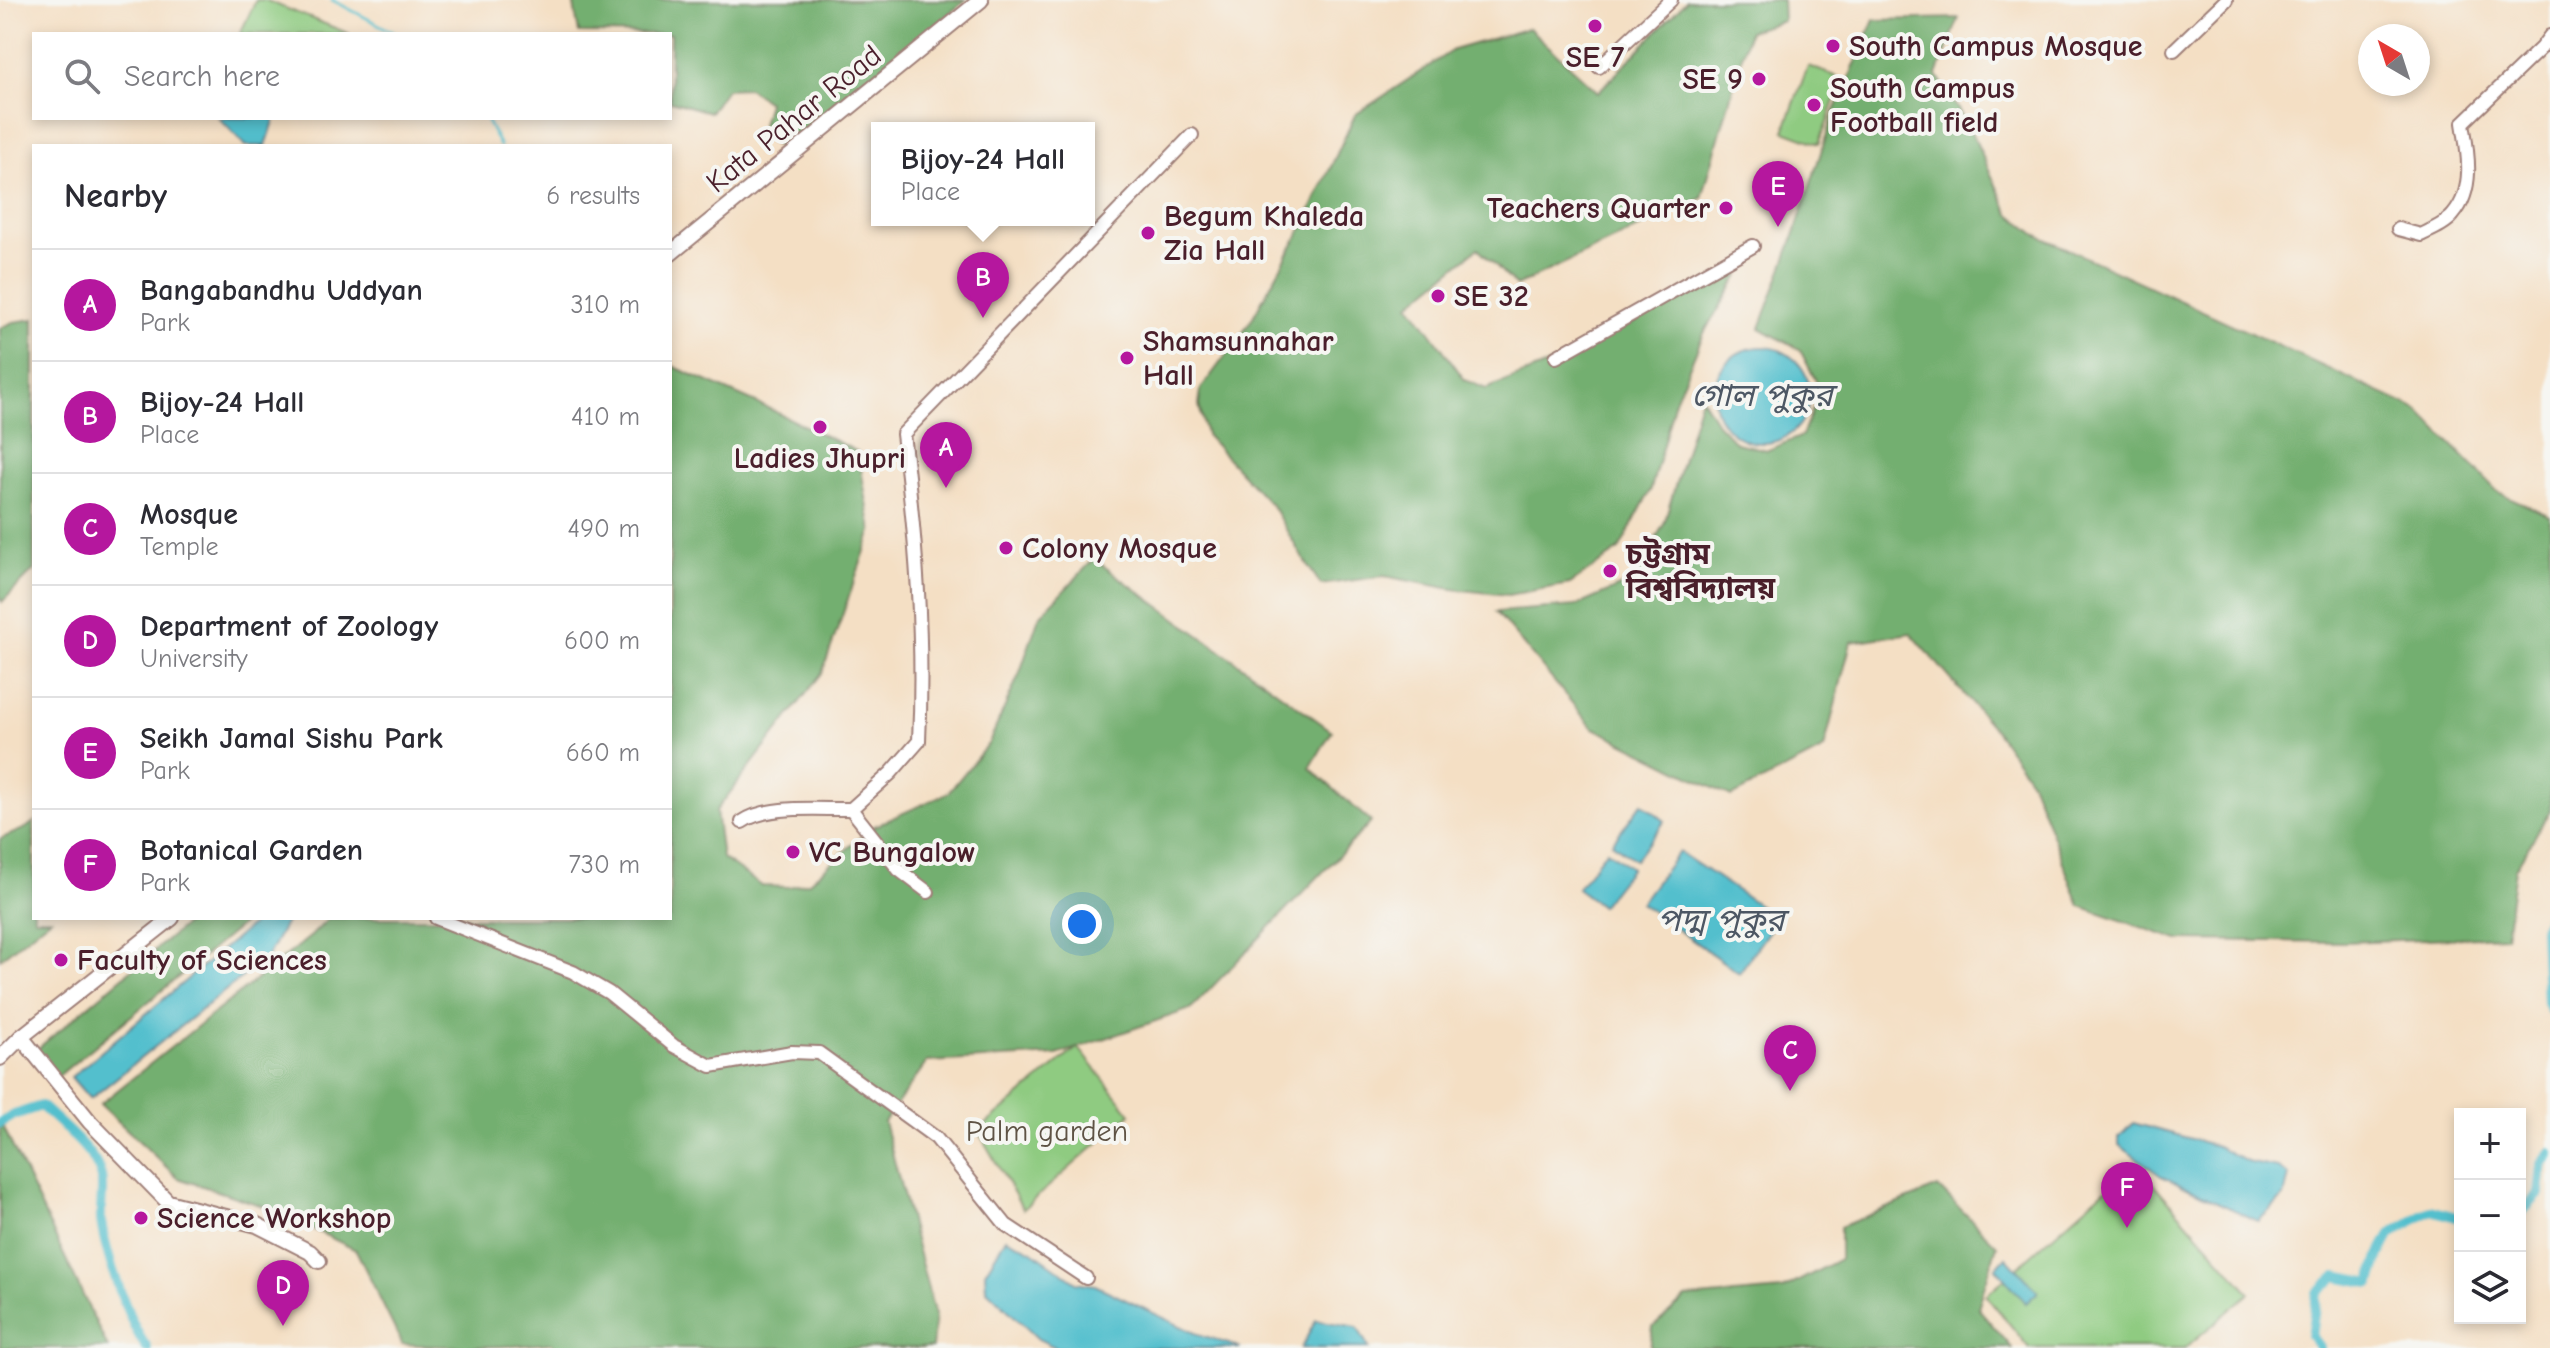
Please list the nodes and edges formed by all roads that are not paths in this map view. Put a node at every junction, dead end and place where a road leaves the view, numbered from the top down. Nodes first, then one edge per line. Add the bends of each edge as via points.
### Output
1 (981, 0) edge
2 (1671, 0) edge
3 (2226, 0) edge
4 (2550, 36) edge
5 (2174, 50) dead end
6 (1599, 67) dead end
7 (1192, 135) dead end
8 (2398, 229) dead end
9 (1753, 246) dead end
10 (674, 251) edge
11 (1556, 357) dead end
12 (851, 809) junction
13 (742, 822) dead end
14 (928, 892) dead end
15 (169, 920) edge
16 (441, 920) edge
17 (21, 1037) junction
18 (0, 1058) edge
19 (319, 1261) dead end
20 (1086, 1278) dead end

1 - 10 street, Kata Pahar Road
2 - 6 street
3 - 5 street
4 - 8 street via 2463,123 2469,162 2463,199 2452,217 2421,235
7 - 12 street via 903,434 916,536 919,741
9 - 11 street
12 - 13 street via 770,811
12 - 14 street via 899,870
15 - 17 street
16 - 20 street via 573,972 609,993 674,1046 711,1066 792,1052 819,1053 936,1138 1006,1225
17 - 18 street
17 - 19 street via 90,1122 168,1202 257,1225

